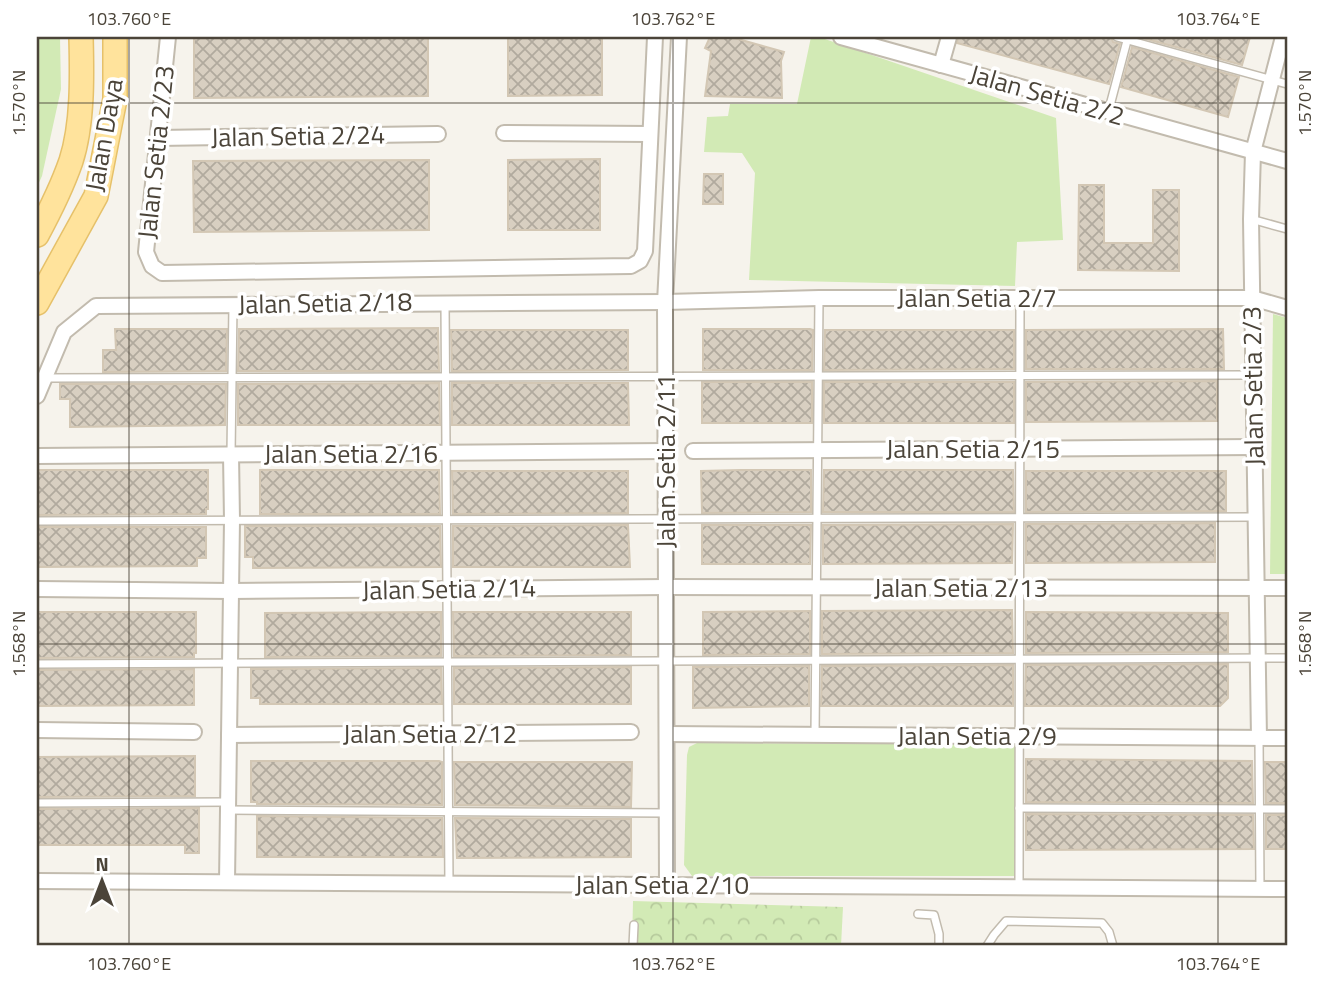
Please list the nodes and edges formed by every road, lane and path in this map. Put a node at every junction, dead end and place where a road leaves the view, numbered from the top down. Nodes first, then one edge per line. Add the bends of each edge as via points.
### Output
1 (81, 37) edge
2 (115, 37) edge
3 (168, 37) edge
4 (654, 37) edge
5 (678, 37) edge
6 (841, 37) edge
7 (949, 37) edge
8 (1117, 37) edge
9 (1283, 37) edge
10 (1128, 38) edge
11 (942, 65) junction
12 (1272, 79) junction
13 (1287, 84) edge
14 (1108, 113) junction
15 (503, 133) dead end
16 (438, 134) dead end
17 (650, 134) junction
18 (158, 138) junction
19 (1253, 152) junction
20 (1287, 162) edge
21 (1251, 219) junction
22 (1287, 229) edge
23 (37, 235) edge
24 (68, 247) junction
25 (37, 285) edge
26 (819, 298) junction
27 (1020, 298) junction
28 (1252, 298) junction
29 (445, 302) junction
30 (665, 302) junction
31 (37, 303) edge
32 (233, 304) junction
33 (1287, 308) edge
34 (1253, 375) junction
35 (818, 376) junction
36 (1020, 376) junction
37 (232, 377) junction
38 (665, 377) junction
39 (45, 378) junction
40 (446, 378) junction
41 (37, 396) edge
42 (1254, 447) junction
43 (1020, 449) junction
44 (817, 450) junction
45 (666, 451) junction
46 (692, 451) dead end
47 (446, 453) junction
48 (231, 454) junction
49 (37, 456) edge
50 (1020, 517) junction
51 (1255, 517) junction
52 (817, 518) junction
53 (666, 519) junction
54 (232, 520) junction
55 (446, 520) junction
56 (37, 521) edge
57 (666, 587) junction
58 (816, 587) junction
59 (1020, 588) junction
60 (1256, 588) junction
61 (1287, 588) edge
62 (37, 589) edge
63 (447, 590) junction
64 (231, 591) junction
65 (1287, 657) edge
66 (1258, 658) junction
67 (1020, 660) junction
68 (666, 661) junction
69 (815, 661) junction
70 (230, 662) junction
71 (447, 662) junction
72 (37, 664) edge
73 (37, 730) edge
74 (194, 732) dead end
75 (631, 732) dead end
76 (448, 734) junction
77 (667, 734) junction
78 (229, 735) junction
79 (815, 735) junction
80 (1019, 737) junction
81 (1258, 738) junction
82 (1287, 738) edge
83 (37, 803) edge
84 (228, 806) junction
85 (1019, 808) junction
86 (1259, 809) junction
87 (1287, 809) edge
88 (448, 813) junction
89 (667, 813) junction
90 (37, 881) edge
91 (227, 882) junction
92 (449, 885) junction
93 (667, 885) junction
94 (1019, 887) junction
95 (1260, 888) junction
96 (1287, 889) edge
97 (918, 914) dead end
98 (634, 925) dead end
99 (633, 946) edge
100 (939, 946) edge
101 (987, 946) edge
102 (1113, 946) edge

1 - 23 main road, Jalan Daya via 80,107 72,159
2 - 24 main road, Jalan Daya via 115,99 96,195
3 - 18 street, Jalan Setia 2/23
4 - 17 street
5 - 30 street, Jalan Setia 2/11
6 - 11 street, Jalan Setia 2/2
7 - 11 street
8 - 10 lane
9 - 12 street, Jalan Setia 2/3
10 - 12 lane
10 - 14 lane
11 - 14 street, Jalan Setia 2/2
12 - 13 lane
12 - 19 street, Jalan Setia 2/3
14 - 19 street, Jalan Setia 2/2
15 - 17 street
16 - 18 street, Jalan Setia 2/24
17 - 18 street, Jalan Setia 2/23 via 645,251 631,266 162,273 152,266 146,251
19 - 20 street, Jalan Setia 2/2
19 - 21 street, Jalan Setia 2/3
21 - 22 lane
21 - 28 street, Jalan Setia 2/3
24 - 25 main road
24 - 31 main road, Jalan Daya
26 - 27 street, Jalan Setia 2/7
26 - 30 street, Jalan Setia 2/7
26 - 35 lane
27 - 28 street, Jalan Setia 2/7
27 - 36 lane
28 - 33 street, Jalan Setia 2/7
28 - 34 street, Jalan Setia 2/3
29 - 30 street, Jalan Setia 2/18
29 - 32 street, Jalan Setia 2/18
29 - 40 lane
30 - 38 street, Jalan Setia 2/11
32 - 37 lane
32 - 39 street, Jalan Setia 2/18 via 96,306 64,332
34 - 36 lane
34 - 42 street, Jalan Setia 2/3
35 - 36 lane
35 - 38 lane
35 - 44 lane
36 - 43 lane
37 - 39 lane
37 - 40 lane
37 - 48 lane
38 - 40 lane
38 - 45 street, Jalan Setia 2/11
39 - 41 street, Jalan Setia 2/18
40 - 47 lane
42 - 43 street, Jalan Setia 2/15
42 - 51 street, Jalan Setia 2/3
43 - 44 street, Jalan Setia 2/15
43 - 50 lane
44 - 46 street, Jalan Setia 2/15
44 - 52 lane
45 - 47 street, Jalan Setia 2/16
45 - 53 street, Jalan Setia 2/11
47 - 48 street, Jalan Setia 2/16
47 - 55 lane
48 - 49 street, Jalan Setia 2/16
48 - 54 street
50 - 51 lane
50 - 52 lane
50 - 59 lane
51 - 60 street, Jalan Setia 2/3
52 - 53 lane
52 - 58 lane
53 - 55 lane
53 - 57 street, Jalan Setia 2/11
54 - 55 lane
54 - 56 lane
54 - 64 street
55 - 63 lane
57 - 58 street, Jalan Setia 2/13
57 - 63 street, Jalan Setia 2/14
57 - 68 street, Jalan Setia 2/11
58 - 59 street, Jalan Setia 2/13
58 - 69 lane
59 - 60 street, Jalan Setia 2/13
59 - 67 lane
60 - 61 street, Jalan Setia 2/13
60 - 66 street, Jalan Setia 2/3
62 - 64 street, Jalan Setia 2/14
63 - 64 street, Jalan Setia 2/14
63 - 71 lane
64 - 70 street
65 - 66 lane
66 - 67 lane
66 - 81 street, Jalan Setia 2/3
67 - 69 lane
67 - 80 lane
68 - 69 lane
68 - 71 lane
68 - 77 street, Jalan Setia 2/11
69 - 79 lane
70 - 71 lane
70 - 72 lane
70 - 78 street
71 - 76 lane
73 - 74 street
75 - 76 street, Jalan Setia 2/12
76 - 78 street, Jalan Setia 2/12
76 - 88 lane
77 - 79 street, Jalan Setia 2/9
77 - 89 street, Jalan Setia 2/11
78 - 84 street
79 - 80 street, Jalan Setia 2/9
80 - 81 street, Jalan Setia 2/9
80 - 85 lane
81 - 82 street, Jalan Setia 2/9
81 - 86 lane
83 - 84 lane
84 - 88 lane
84 - 91 street
85 - 86 lane
85 - 94 lane
86 - 87 lane
86 - 95 lane
88 - 89 lane
88 - 92 lane
89 - 93 street, Jalan Setia 2/11
90 - 91 street, Jalan Setia 2/10
91 - 92 street, Jalan Setia 2/10
92 - 93 street, Jalan Setia 2/10
93 - 94 street, Jalan Setia 2/10
94 - 95 street, Jalan Setia 2/10
95 - 96 street, Jalan Setia 2/10
97 - 100 lane via 934,915
98 - 99 lane
101 - 102 lane via 1006,921 1031,920 1102,923

